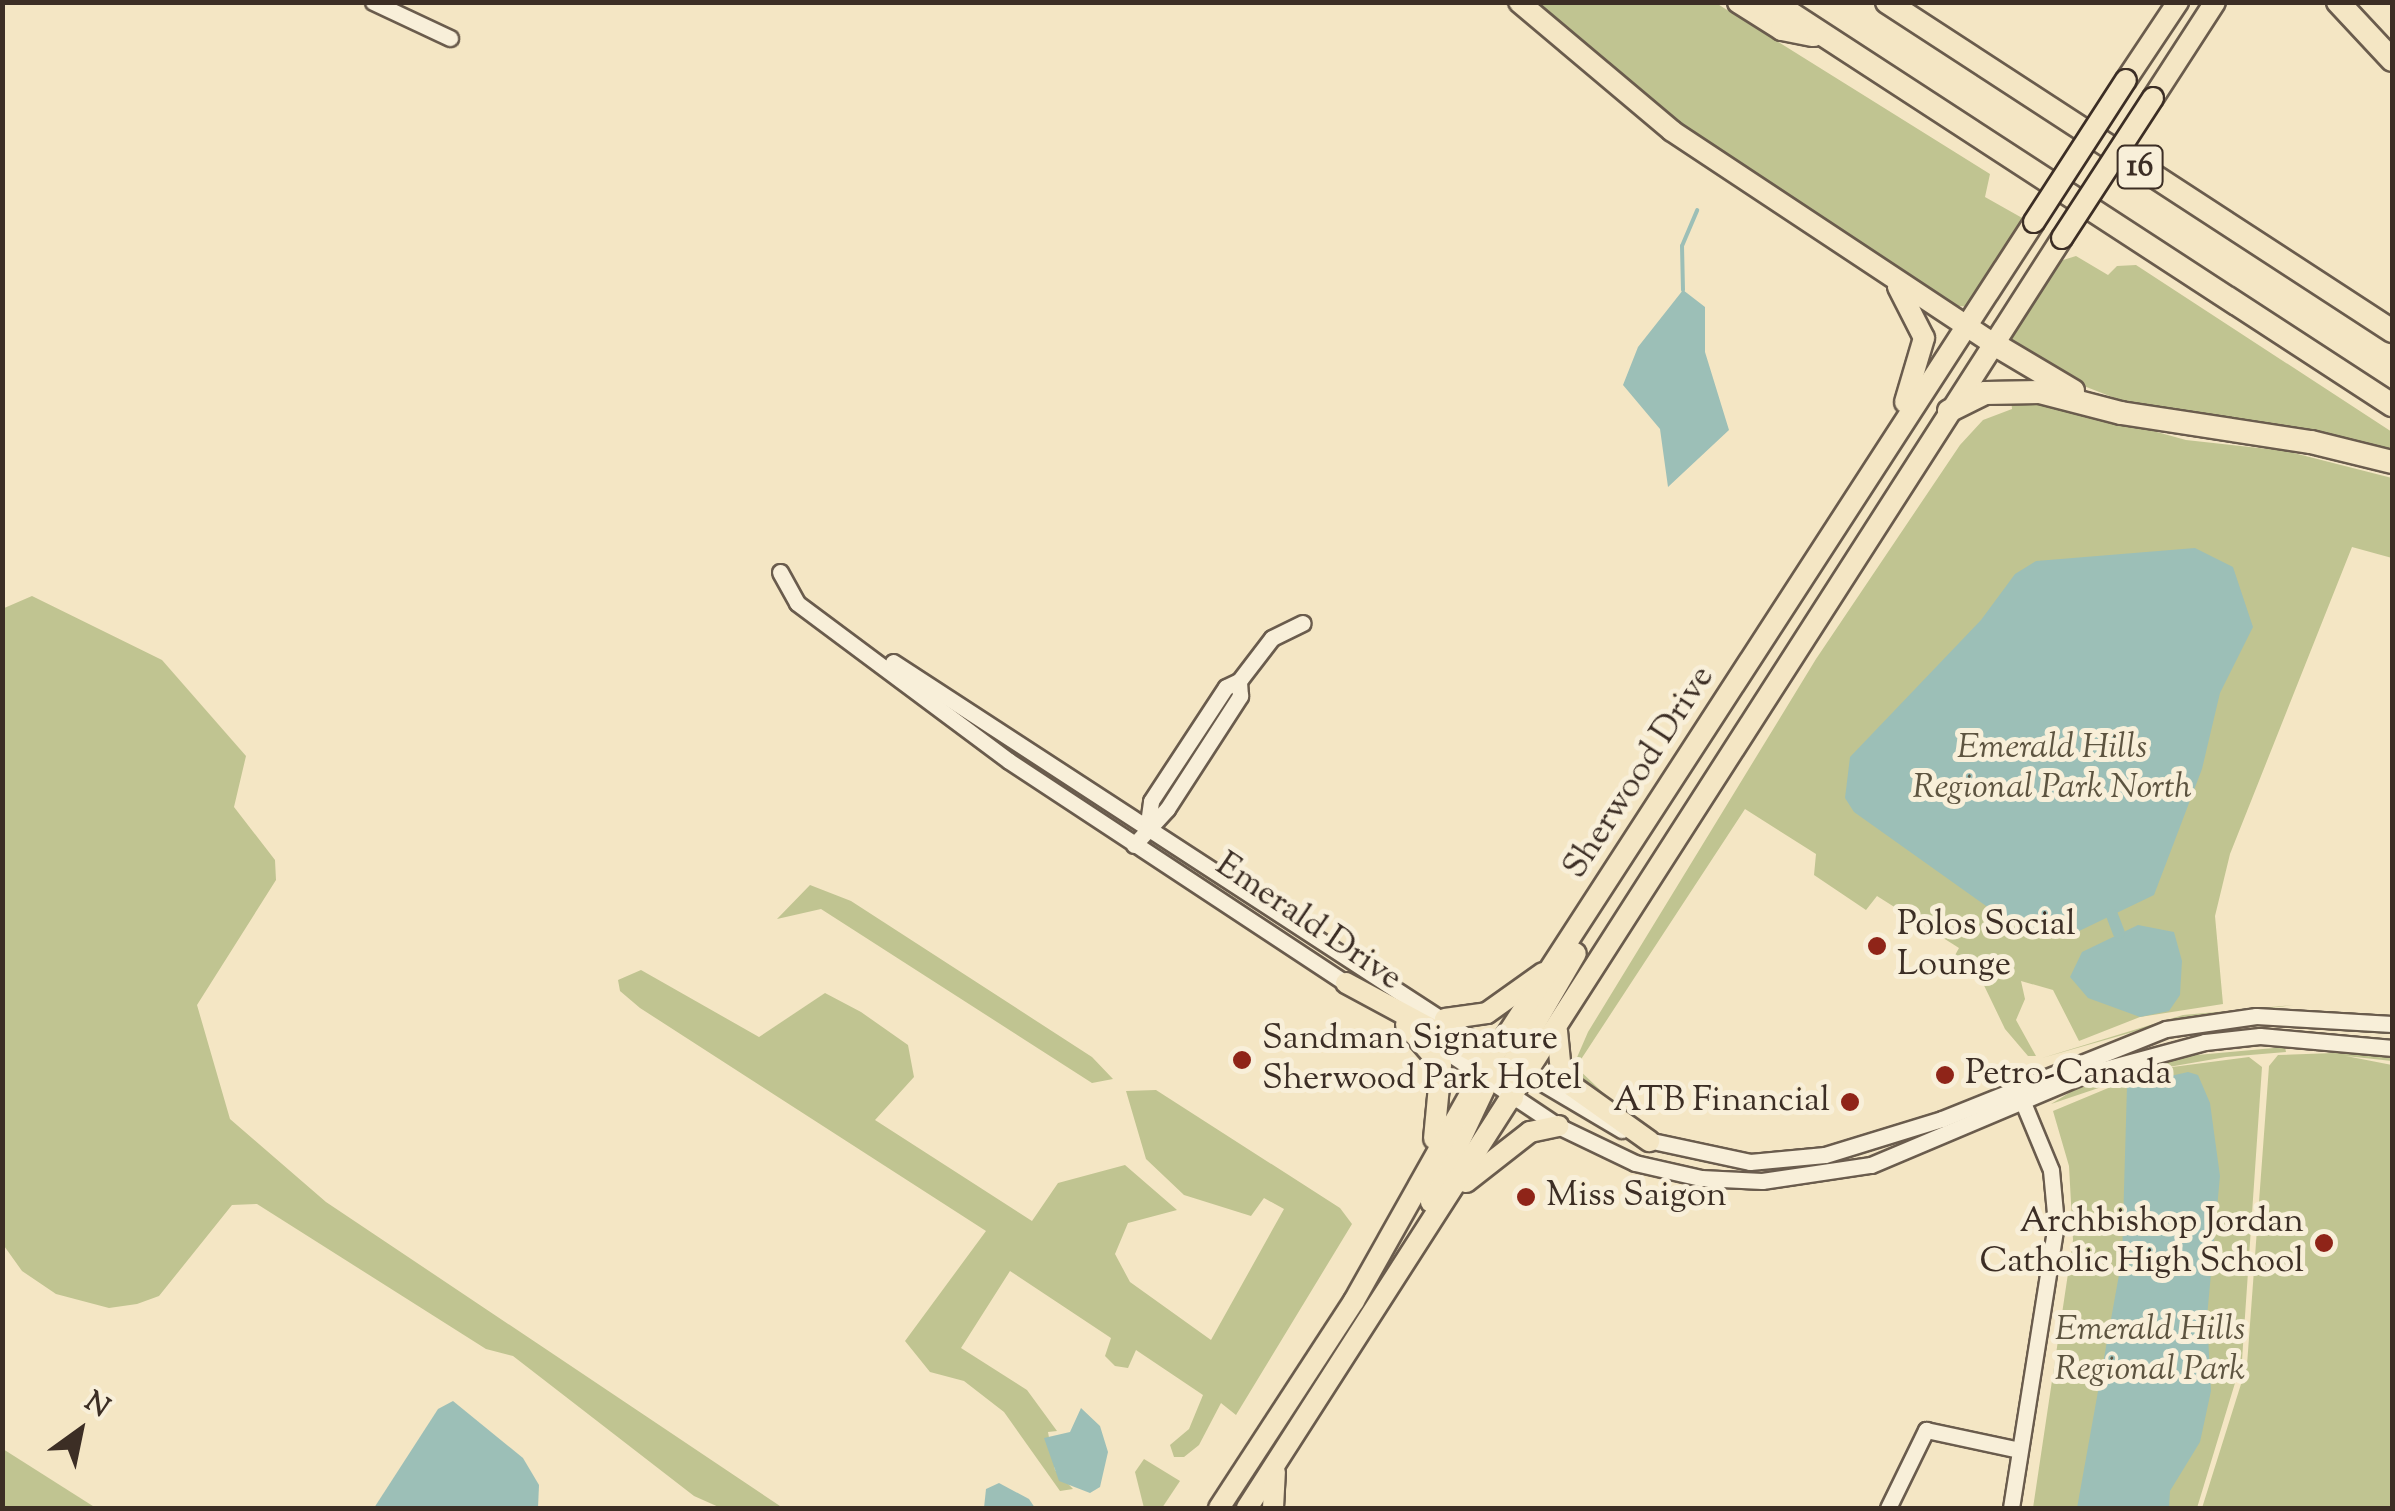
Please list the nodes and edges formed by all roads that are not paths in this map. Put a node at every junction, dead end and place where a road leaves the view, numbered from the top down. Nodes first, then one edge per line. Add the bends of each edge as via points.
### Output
1 (373, 2) edge
2 (1519, 2) edge
3 (1739, 2) edge
4 (1773, 2) edge
5 (1887, 2) edge
6 (2178, 2) edge
7 (2215, 2) edge
8 (2338, 2) edge
9 (2353, 2) edge
10 (2374, 36) junction
11 (1825, 37) junction
12 (450, 38) dead end
13 (2392, 60) edge
14 (1894, 281) junction
15 (1966, 326) junction
16 (2392, 331) edge
17 (1994, 344) junction
18 (2392, 405) edge
19 (1949, 411) junction
20 (2121, 413) junction
21 (2392, 462) edge
22 (1870, 474) junction
23 (780, 572) dead end
24 (1303, 623) dead end
25 (858, 643) junction
26 (1148, 823) junction
27 (1134, 844) junction
28 (1597, 899) junction
29 (1553, 966) junction
30 (1346, 983) junction
31 (1445, 1019) junction
32 (2392, 1024) edge
33 (1406, 1025) junction
34 (1557, 1031) junction
35 (2392, 1048) edge
36 (1500, 1069) junction
37 (1513, 1098) junction
38 (2022, 1100) junction
39 (1558, 1126) junction
40 (1649, 1141) junction
41 (1429, 1160) junction
42 (1446, 1200) junction
43 (1423, 1236) junction
44 (1286, 1446) junction
45 (2019, 1450) junction
46 (1221, 1508) edge
47 (1247, 1508) edge
48 (1273, 1508) edge
49 (1888, 1508) edge
50 (2011, 1508) edge

1 - 12 street
2 - 14 main road via 1672,131
3 - 11 highway via 1782,29
4 - 11 highway, 16
5 - 16 highway, 16
6 - 15 main road, Sherwood Drive, bridge
7 - 17 main road, Sherwood Drive, bridge
8 - 10 highway
9 - 10 highway
10 - 13 highway
11 - 18 highway, 16
14 - 15 main road
14 - 22 main road via 1920,319 1924,356
15 - 17 main road
15 - 22 main road, Sherwood Drive
17 - 19 main road, Sherwood Drive
17 - 20 highway
19 - 20 highway via 1984,392 2006,391 2040,392
19 - 34 main road, Sherwood Drive
20 - 21 highway via 2311,442
22 - 28 main road, Sherwood Drive
23 - 25 street, Emerald Drive via 797,603
24 - 26 street via 1272,638 1239,682 1226,687 1151,801
25 - 26 street, Emerald Drive
25 - 27 street, Emerald Drive via 1009,761
26 - 27 street
26 - 31 street, Emerald Drive
27 - 30 street, Emerald Drive
28 - 29 main road, Sherwood Drive
28 - 36 main road via 1592,928
29 - 31 main road via 1487,1013
29 - 36 main road, Sherwood Drive
30 - 33 street, Emerald Drive
30 - 36 main road
31 - 36 street, Emerald Drive
32 - 40 street, Emerald Drive via 2256,1016 2166,1030 1942,1119 1825,1155 1750,1162
33 - 36 street, Emerald Drive
33 - 41 main road via 1441,1064 1442,1107
34 - 36 main road, Sherwood Drive
34 - 40 main road via 1561,1072 1572,1086
35 - 38 street via 2260,1036 2204,1042 2114,1064
36 - 37 main road, Sherwood Drive
36 - 40 street, Emerald Drive
36 - 41 main road, Sherwood Drive
36 - 43 main road via 1431,1203
37 - 39 street
37 - 42 main road, Sherwood Drive
38 - 39 street via 1871,1165 1762,1181 1701,1178 1635,1163
38 - 45 street via 2051,1170 2056,1224
39 - 42 main road via 1530,1132
41 - 46 main road, Sherwood Drive via 1354,1301
42 - 43 main road, Sherwood Drive
43 - 44 main road, Sherwood Drive
44 - 47 main road, Sherwood Drive
44 - 48 main road via 1270,1492
45 - 49 street via 1926,1430
45 - 50 street

